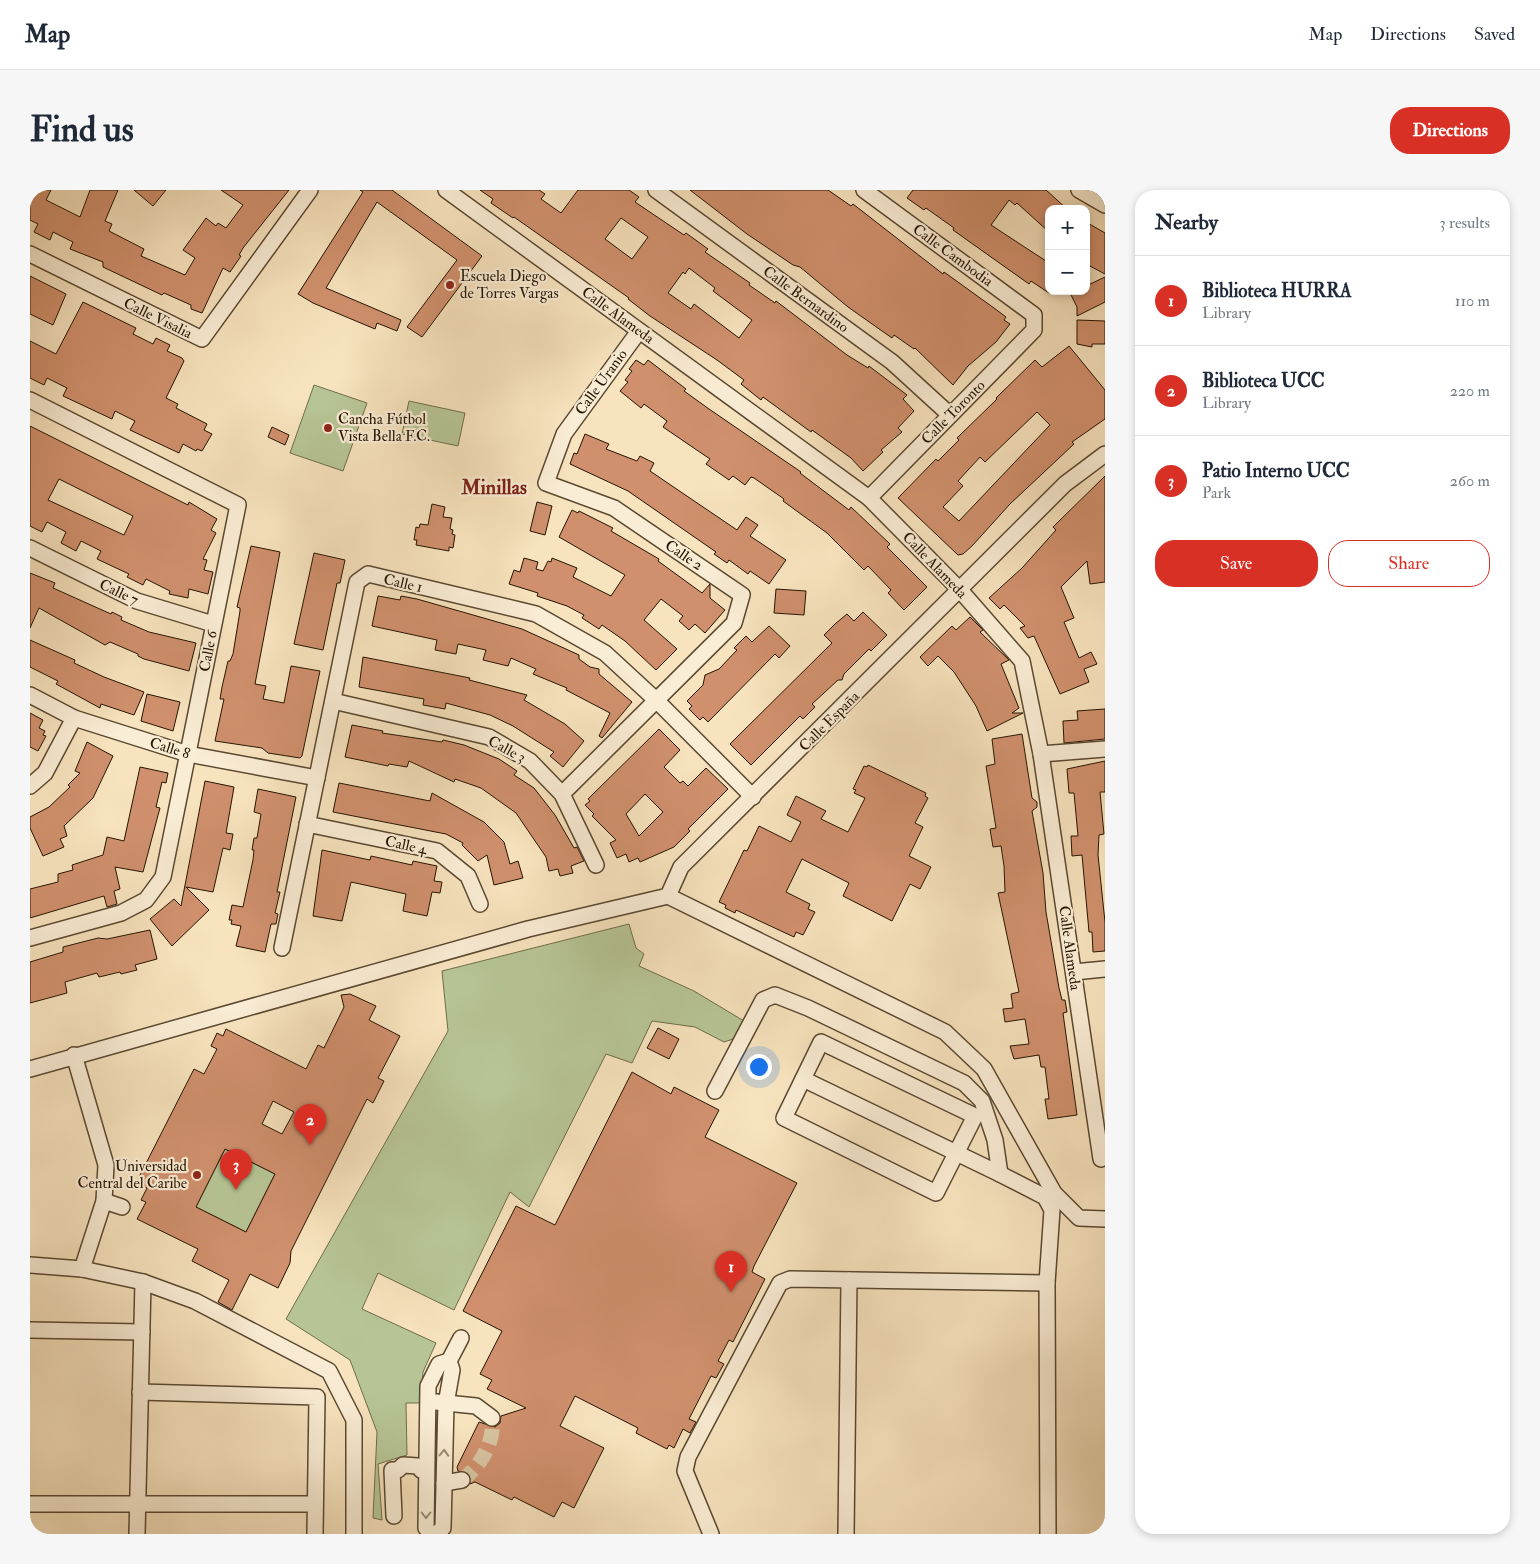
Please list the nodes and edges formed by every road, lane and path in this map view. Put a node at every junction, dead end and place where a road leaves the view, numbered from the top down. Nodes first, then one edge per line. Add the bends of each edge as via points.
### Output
1 (310, 190) edge
2 (446, 190) edge
3 (656, 190) edge
4 (864, 190) edge
5 (1078, 190) edge
6 (1105, 205) edge
7 (30, 254) edge
8 (1034, 325) joint
9 (639, 330) junction
10 (30, 400) edge
11 (950, 415) junction
12 (564, 434) joint
13 (1105, 454) edge
14 (870, 498) junction
15 (30, 548) edge
16 (960, 590) junction
17 (214, 624) junction
18 (30, 695) edge
19 (656, 700) junction
20 (333, 701) junction
21 (74, 718) junction
22 (1105, 748) edge
23 (188, 754) junction
24 (1040, 754) junction
25 (317, 778) junction
26 (30, 786) edge
27 (562, 794) junction
28 (753, 797) junction
29 (307, 824) junction
30 (596, 865) dead end
31 (668, 896) junction
32 (480, 904) dead end
33 (30, 938) edge
34 (282, 948) dead end
35 (1105, 969) edge
36 (1074, 972) junction
37 (74, 1055) junction
38 (30, 1069) edge
39 (803, 1079) junction
40 (715, 1091) dead end
41 (1102, 1137) edge
42 (957, 1153) junction
43 (1101, 1159) dead end
44 (1000, 1174) junction
45 (104, 1201) junction
46 (122, 1207) dead end
47 (1105, 1219) edge
48 (30, 1265) edge
49 (82, 1268) junction
50 (849, 1280) junction
51 (143, 1282) junction
52 (1047, 1283) junction
53 (30, 1330) edge
54 (142, 1332) junction
55 (461, 1338) dead end
56 (449, 1361) junction
57 (140, 1392) junction
58 (427, 1401) junction
59 (446, 1404) junction
60 (492, 1418) dead end
61 (424, 1472) junction
62 (443, 1480) junction
63 (462, 1480) tunnel mouth
64 (30, 1504) edge
65 (138, 1504) junction
66 (315, 1504) junction
67 (394, 1516) dead end
68 (137, 1534) edge
69 (315, 1534) edge
70 (354, 1534) edge
71 (431, 1534) edge
72 (436, 1534) edge
73 (710, 1534) edge
74 (846, 1534) edge
75 (1048, 1534) edge

1 - 7 street, Calle Visalia via 202,340
2 - 9 street, Calle Alameda
3 - 11 street, Calle Bernardino via 892,362
4 - 8 street, Calle Cambodia via 1034,315
5 - 6 street
8 - 11 street, Calle Toronto via 1034,330
9 - 12 street, Calle Uranio
9 - 14 street, Calle Alameda
10 - 17 street, Calle 6 via 238,505
11 - 14 street, Calle Toronto
12 - 19 street, Calle 2 via 546,483 614,508 742,595 734,622
13 - 16 street, Calle España via 1064,484
14 - 16 street, Calle Alameda
15 - 17 street, Calle 7 via 138,601
16 - 24 street, Calle Alameda via 1022,661
16 - 28 street, Calle España
17 - 23 street, Calle 6
18 - 21 street, Calle 8
19 - 20 street, Calle 1 via 605,653 536,614 368,574 357,582
19 - 27 street
19 - 28 street, Calle 1
20 - 25 street, Calle 1
20 - 27 street, Calle 3 via 488,737 530,761
21 - 23 street, Calle 8
21 - 26 street via 45,773
22 - 24 street
23 - 25 street, Calle 8
23 - 33 street, Calle 6 via 163,877 146,900 121,913
24 - 36 street, Calle Alameda
25 - 29 street, Calle 1
27 - 30 street, Calle 3
28 - 31 street, Calle España via 681,867
29 - 32 street, Calle 4 via 437,851 468,876
29 - 34 street, Calle 1
31 - 37 street via 528,929
31 - 47 street via 945,1032 984,1069 1054,1193 1079,1218
35 - 36 street
36 - 41 street, Calle Alameda
37 - 38 street
37 - 45 street via 106,1165
39 - 42 street
39 - 42 street via 821,1042 975,1116
39 - 42 street via 784,1118 936,1193
40 - 44 street via 763,1000 774,995 964,1083 982,1101 995,1140
41 - 43 street, Calle Alameda
42 - 44 street
44 - 52 street via 1044,1198 1052,1210
45 - 46 street
45 - 49 street
48 - 49 street
49 - 51 street
50 - 52 street
50 - 73 street via 790,1279 780,1283 688,1457 685,1471
50 - 74 street
51 - 54 street
51 - 70 street via 195,1301 329,1371 354,1420
52 - 75 street
53 - 54 street
54 - 57 street
55 - 56 street
56 - 58 street via 439,1364 428,1386
56 - 59 street via 452,1370
57 - 65 street
57 - 66 street via 317,1397
58 - 59 street
58 - 61 street
59 - 60 street via 476,1406
62 -> 59 street
61 - 62 street
61 - 67 street via 392,1470
61 -> 71 street via 426,1528
62 - 63 street
62 - 72 street via 443,1528
64 - 65 street
65 - 66 street
65 - 68 street
66 - 69 street

